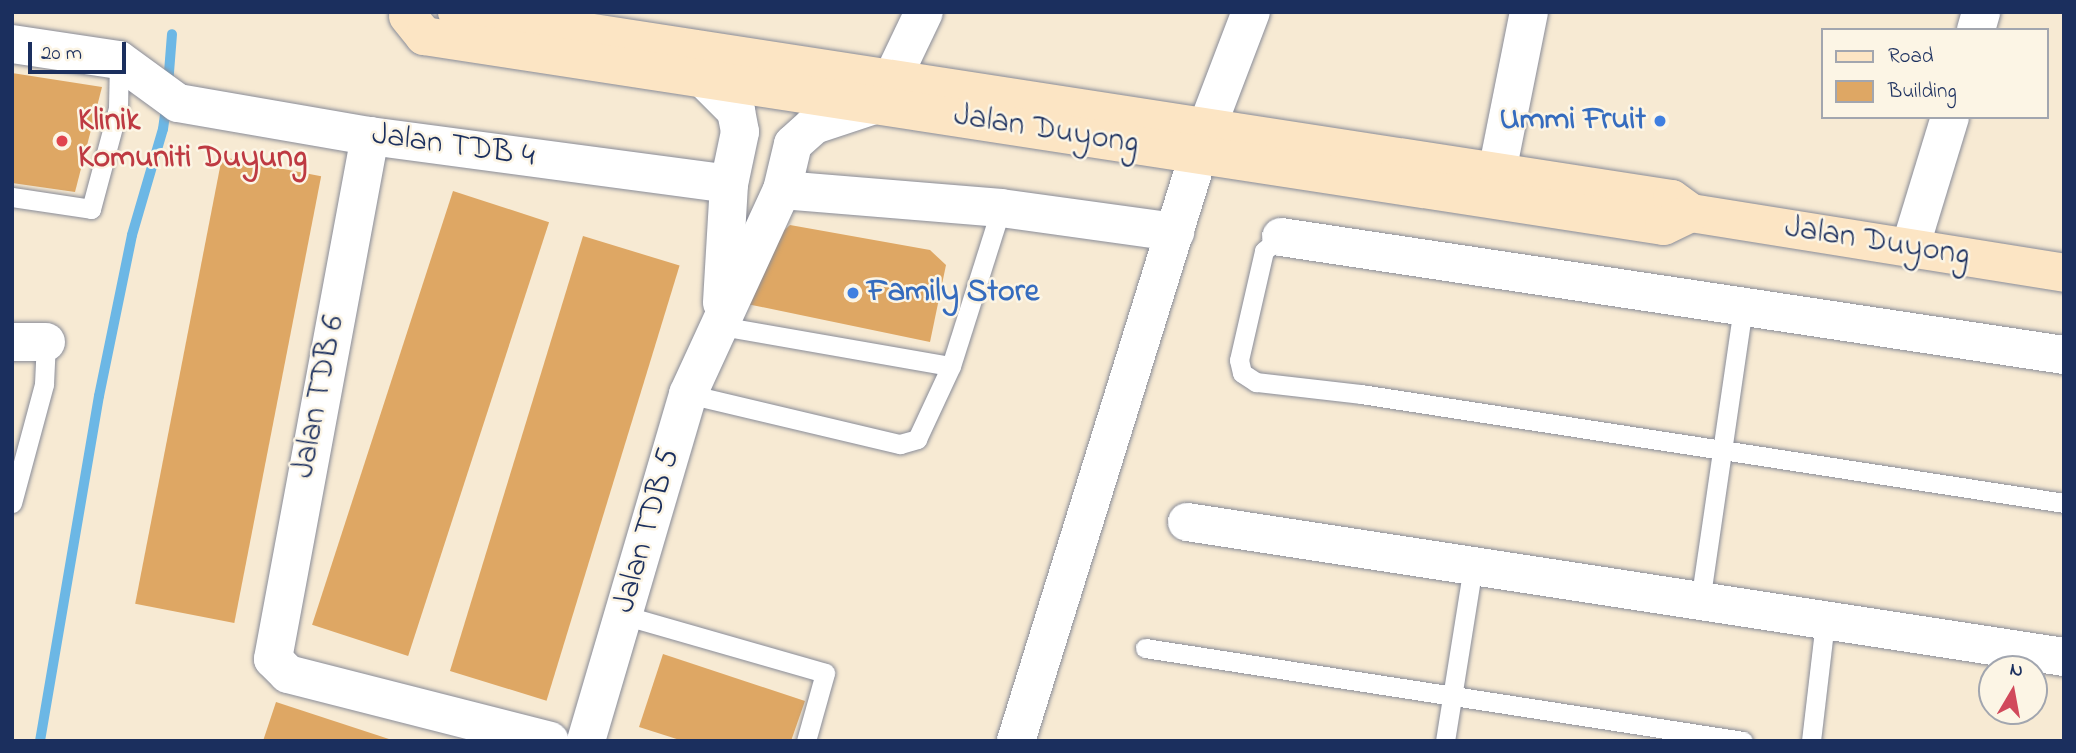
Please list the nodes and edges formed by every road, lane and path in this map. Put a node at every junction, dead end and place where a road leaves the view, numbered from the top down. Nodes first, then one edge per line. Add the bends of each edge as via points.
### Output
1 (457, 12) edge
2 (924, 12) edge
3 (1251, 12) edge
4 (1529, 12) edge
5 (405, 13) edge
6 (12, 44) edge
7 (119, 60) junction
8 (703, 78) junction
9 (883, 92) junction
10 (1949, 119) edge
11 (370, 136) junction
12 (1203, 141) junction
13 (1497, 172) junction
14 (729, 184) junction
15 (782, 190) junction
16 (12, 197) edge
17 (1001, 208) junction
18 (1690, 213) junction
19 (1174, 232) junction
20 (1281, 237) joint
21 (1910, 248) junction
22 (2064, 273) edge
23 (1743, 306) junction
24 (721, 326) junction
25 (29, 342) edge
26 (2064, 355) edge
27 (951, 366) junction
28 (688, 394) junction
29 (1722, 452) junction
30 (12, 503) edge
31 (2064, 503) edge
32 (1187, 522) dead end
33 (1473, 566) junction
34 (1700, 602) junction
35 (623, 615) junction
36 (1825, 621) junction
37 (1145, 648) dead end
38 (2064, 657) edge
39 (1451, 698) junction
40 (550, 741) edge
41 (586, 741) edge
42 (806, 741) edge
43 (1016, 741) edge
44 (1445, 741) edge
45 (1743, 741) edge
46 (1811, 741) edge

1 - 9 main road, Jalan Duyong
2 - 9 street
3 - 12 street
4 - 13 street
5 - 8 main road, Jalan Duyong via 424,36
6 - 7 street
7 - 11 street, Jalan TDB 4 via 167,94
7 - 16 lane via 118,108 91,209
8 - 9 main road, Jalan Duyong
8 - 14 street via 736,111 740,132
9 - 12 main road, Jalan Duyong
9 - 15 street, Jalan TDB 5 via 814,125 793,144
10 - 21 street
11 - 14 street, Jalan TDB 4
11 - 40 street, Jalan TDB 6 via 273,659 288,674
12 - 13 main road, Jalan Duyong
12 - 18 main road, Jalan Duyong via 1664,226
12 - 19 street
13 - 18 main road, Jalan Duyong via 1672,199
14 - 24 street
15 - 17 street
15 - 24 street, Jalan TDB 5
17 - 19 street
17 - 27 lane
18 - 21 main road, Jalan Duyong
19 - 43 street
20 - 23 street
20 - 29 lane via 1264,251 1239,360 1242,373 1256,382 1361,394
21 - 22 main road, Jalan Duyong
23 - 26 street
23 - 29 lane
24 - 27 lane
24 - 28 street, Jalan TDB 5
25 - 30 lane via 44,384
27 - 28 lane via 917,439 900,444
28 - 35 street, Jalan TDB 5
29 - 31 lane
29 - 34 lane
32 - 33 street
33 - 34 street
33 - 39 lane
34 - 36 street
35 - 41 street, Jalan TDB 5
35 - 42 lane via 825,673
36 - 38 street
36 - 46 lane
37 - 39 lane
39 - 44 lane
39 - 45 lane

